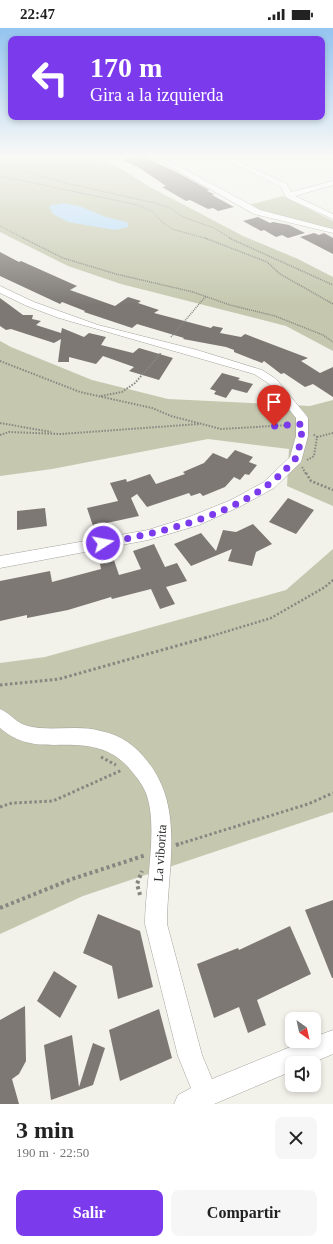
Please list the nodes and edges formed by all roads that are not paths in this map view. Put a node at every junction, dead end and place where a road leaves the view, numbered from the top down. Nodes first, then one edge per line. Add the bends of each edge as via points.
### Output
1 (245, 205) edge
2 (309, 205) edge
3 (333, 218) edge
4 (333, 231) edge
5 (0, 289) edge
6 (0, 562) edge
7 (0, 717) edge
8 (333, 1042) edge
9 (196, 1099) edge

1 - 4 street via 265,215
2 - 3 street
5 - 6 street via 56,313 114,332 258,372 272,381 302,418 302,436 296,458 269,485 236,503 194,521 148,535
7 - 9 street, La viborita via 22,733 93,737 115,743 144,769 157,794 162,818 151,854 156,924 190,1056
8 - 9 street

